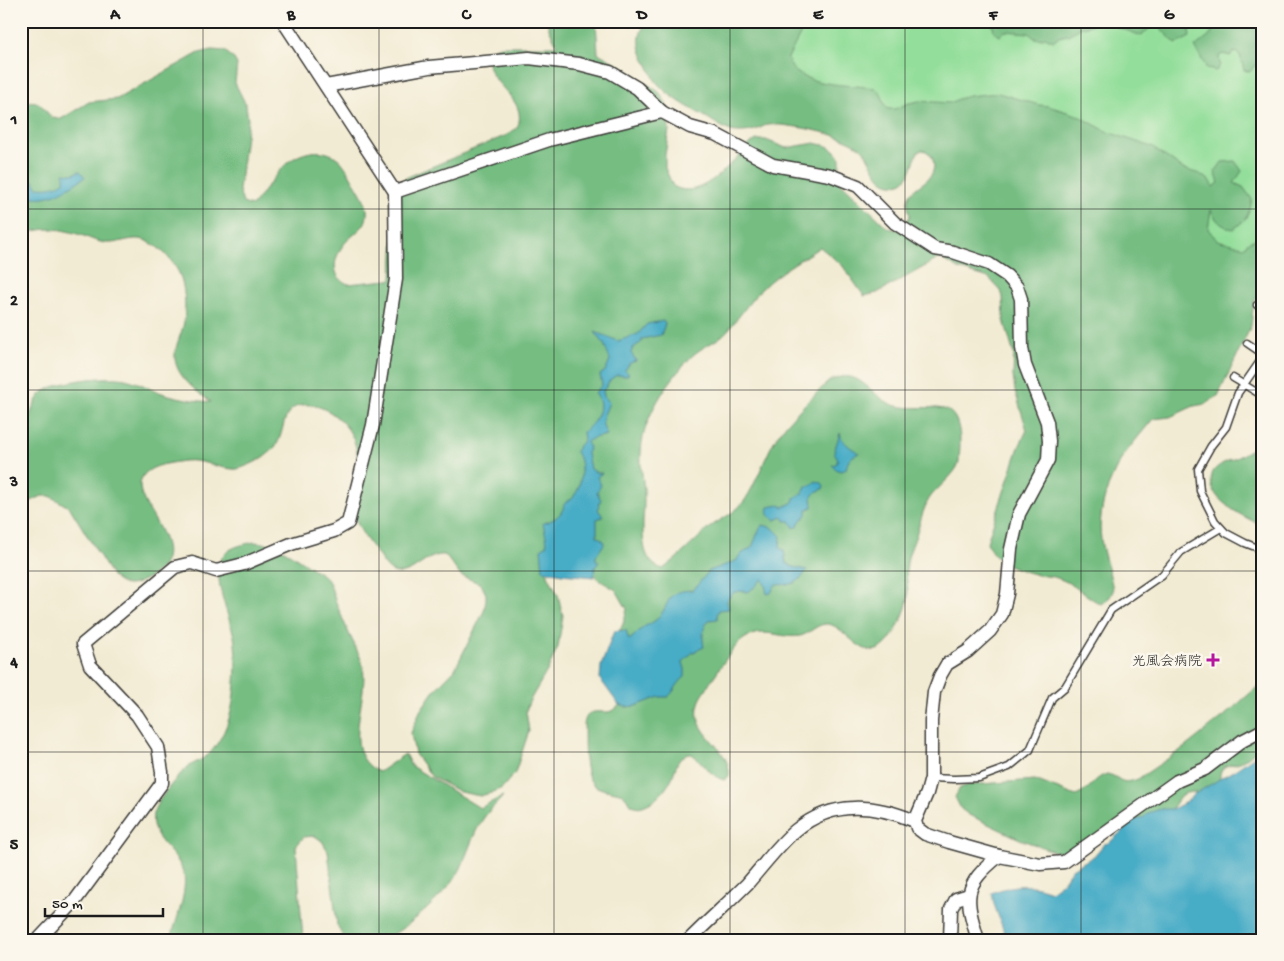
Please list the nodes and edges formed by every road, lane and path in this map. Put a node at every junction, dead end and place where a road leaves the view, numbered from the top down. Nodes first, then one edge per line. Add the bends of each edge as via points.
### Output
1 (283, 21) edge
2 (326, 86) junction
3 (662, 112) junction
4 (395, 192) junction
5 (1256, 306) dead end
6 (1263, 310) edge
7 (1247, 343) dead end
8 (1263, 356) edge
9 (1233, 378) dead end
10 (1244, 385) junction
11 (1263, 396) edge
12 (1221, 528) junction
13 (1263, 550) edge
14 (1263, 730) edge
15 (931, 778) junction
16 (915, 821) junction
17 (999, 856) junction
18 (969, 895) junction
19 (38, 940) edge
20 (689, 940) edge
21 (950, 940) edge
22 (978, 940) edge

1 - 2 street
2 - 3 street via 429,67 529,58 579,64 610,72 637,88
2 - 4 street
3 - 4 street via 549,140
3 - 15 street via 690,127 715,134 773,165 830,175 858,186 895,223 935,248 989,264 1007,276 1021,299 1022,348 1046,422 1048,460 1019,514 1002,614 990,631 947,664 934,692
4 - 19 street via 396,279 373,425 348,523 334,531 216,571 192,563 175,567 83,644 90,666 137,715 158,747 162,784 74,902
5 - 6 lane
7 - 8 lane
8 - 10 lane
9 - 10 lane
10 - 11 lane
10 - 12 lane via 1238,392 1226,427 1198,469 1200,492
12 - 13 lane
12 - 15 lane via 1181,552 1162,575 1111,610 1064,687 1052,698 1030,750 1010,767 979,778
14 - 17 street via 1205,769 1177,782 1064,862 1040,864
15 - 16 street
16 - 17 street via 917,828 925,834
16 - 20 street via 899,814 849,807 822,813 796,830
17 - 18 street via 974,880
18 - 21 street via 956,899 951,909
18 - 22 street

